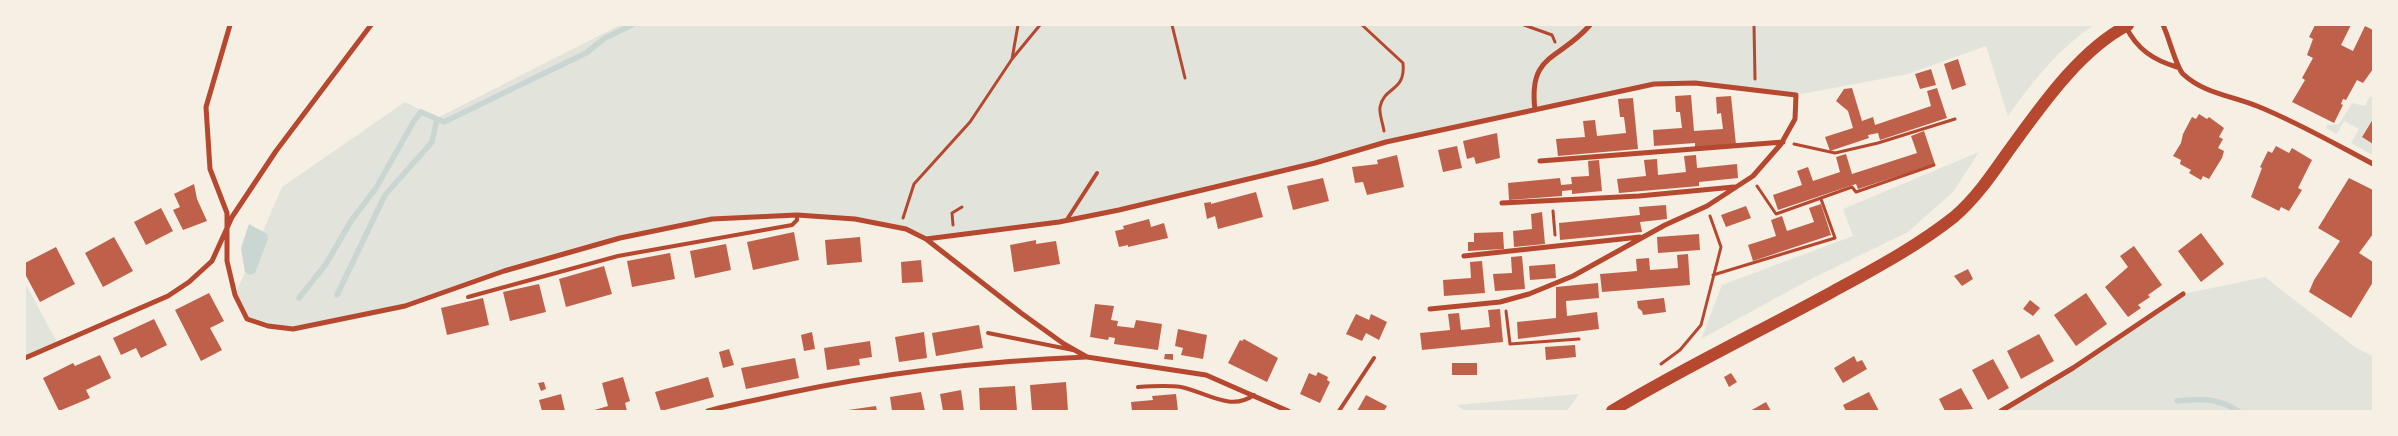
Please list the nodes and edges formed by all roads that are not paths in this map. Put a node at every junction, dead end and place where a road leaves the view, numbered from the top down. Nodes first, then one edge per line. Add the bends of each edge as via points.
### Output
1 (230, 25) edge
2 (371, 25) edge
3 (1590, 25) edge
4 (2163, 25) edge
5 (2127, 26) edge
6 (2177, 67) junction
7 (1535, 110) junction
8 (1783, 142) junction
9 (1540, 162) dead end
10 (2373, 164) edge
11 (1097, 173) dead end
12 (1737, 187) junction
13 (1502, 203) dead end
14 (797, 215) junction
15 (1066, 221) junction
16 (226, 230) junction
17 (1643, 237) junction
18 (926, 239) junction
19 (1464, 256) dead end
20 (2182, 294) dead end
21 (468, 297) dead end
22 (1430, 309) dead end
23 (988, 333) dead end
24 (1075, 351) junction
25 (1087, 357) junction
26 (25, 358) edge
27 (1374, 358) dead end
28 (1138, 387) dead end
29 (1254, 395) junction
30 (708, 411) edge
31 (1288, 411) edge
32 (1339, 411) edge
33 (1612, 411) edge
34 (2001, 411) edge

1 - 16 street via 206,107 210,169 226,213
2 - 16 street via 276,151
3 - 7 street via 1572,44 1544,61 1536,72 1532,89
4 - 6 street
5 - 6 street via 2132,40 2146,53
5 - 33 main road via 2101,42 2058,86 1982,188 1929,236 1871,271
6 - 10 street via 2190,79 2224,97 2255,105
7 - 8 street via 1654,84 1695,83 1796,95 1795,120
7 - 15 street via 1386,142 1315,163
8 - 9 street
8 - 12 street via 1768,161
11 - 15 lane
12 - 13 street
12 - 17 street via 1707,206
14 - 16 street via 712,219 620,238 504,271 405,306 293,329 247,319 227,261
14 - 18 street via 855,218 899,228
14 - 21 lane via 796,223 792,225 618,256
15 - 18 street
16 - 26 street via 212,261 168,296
17 - 19 street
17 - 22 street via 1573,276 1505,301
18 - 24 street
20 - 34 street via 2073,368
23 - 24 lane
24 - 25 street
25 - 29 street via 1206,375
25 - 30 street via 910,372
27 - 32 lane
28 - 29 lane via 1182,387 1232,403
29 - 31 street

